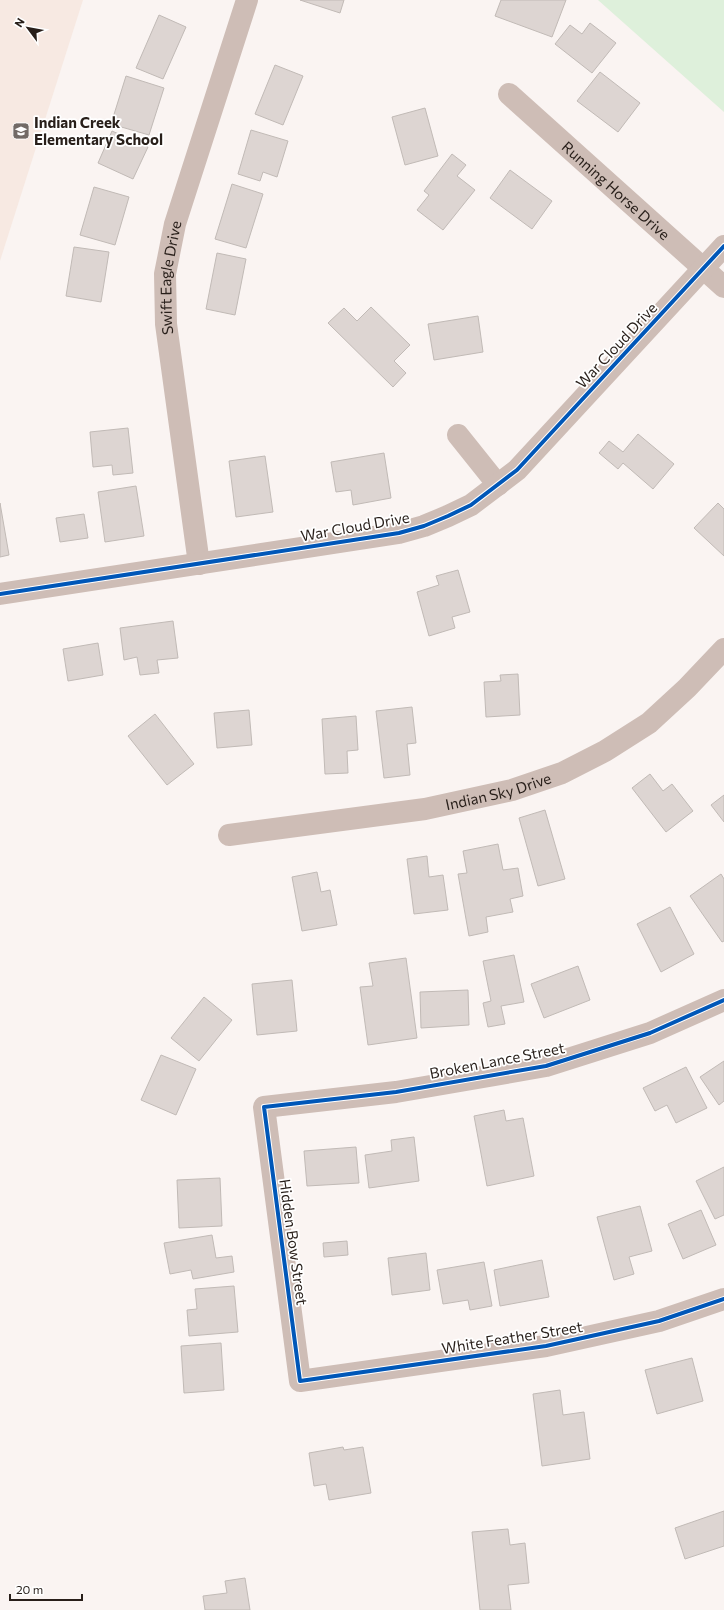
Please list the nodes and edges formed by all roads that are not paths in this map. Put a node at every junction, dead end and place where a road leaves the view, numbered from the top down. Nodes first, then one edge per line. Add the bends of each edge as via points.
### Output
1 (246, 0) edge
2 (509, 94) dead end
3 (724, 246) edge
4 (704, 268) junction
5 (724, 287) edge
6 (458, 434) dead end
7 (498, 485) junction
8 (199, 564) junction
9 (0, 594) edge
10 (724, 649) edge
11 (229, 835) dead end
12 (724, 1000) edge
13 (264, 1107) joint
14 (724, 1299) edge
15 (300, 1381) joint

1 - 8 street, Swift Eagle Drive via 174,224 165,274 166,324
2 - 4 street, Running Horse Drive
3 - 4 street, War Cloud Drive
4 - 5 street, Running Horse Drive
4 - 7 street, War Cloud Drive via 517,470
6 - 7 street
7 - 8 street, War Cloud Drive via 471,505 424,526 399,533
8 - 9 street, War Cloud Drive
10 - 11 street, Indian Sky Drive via 687,688 648,723 605,751 562,773 512,790 425,809
12 - 13 street, Broken Lance Street via 650,1033 546,1066 396,1092
13 - 15 street, Hidden Bow Street
14 - 15 street, White Feather Street via 659,1320 546,1346

